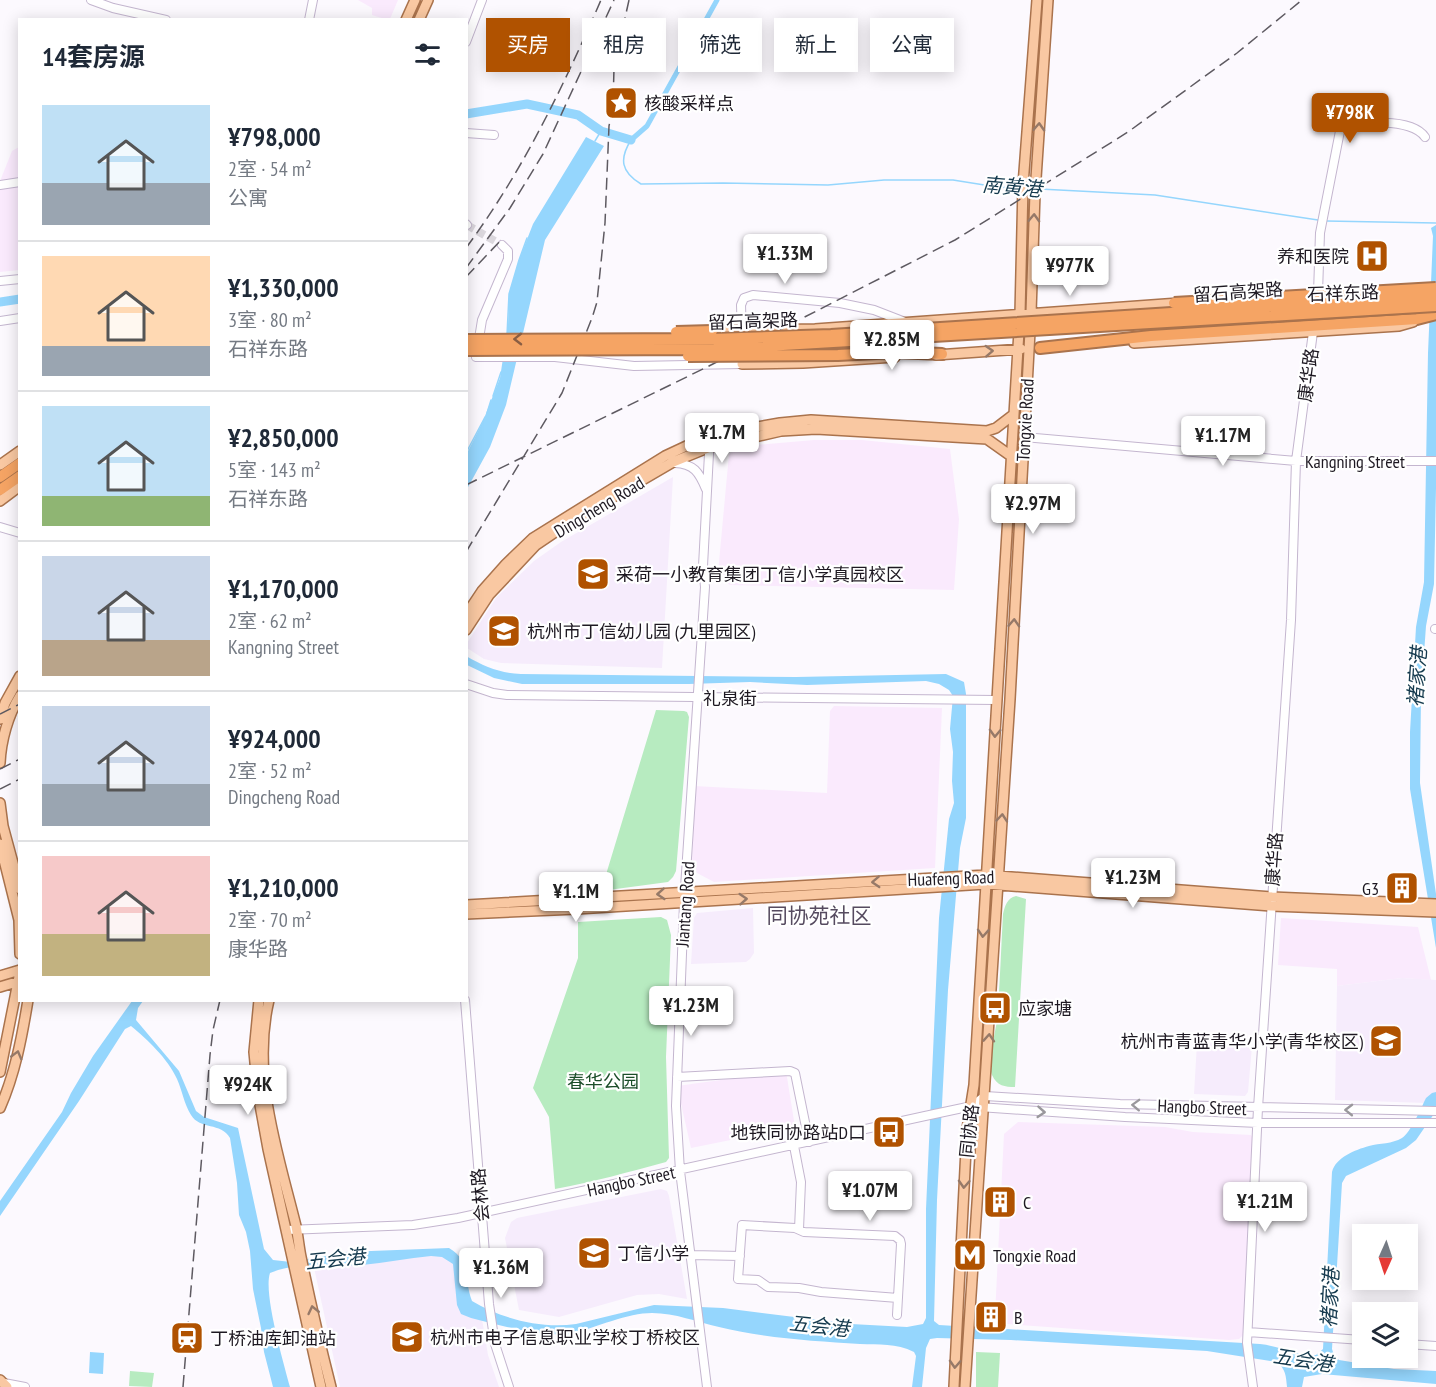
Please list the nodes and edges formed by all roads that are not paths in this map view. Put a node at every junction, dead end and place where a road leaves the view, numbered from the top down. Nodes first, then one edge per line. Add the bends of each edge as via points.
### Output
1 (92, 0) edge
2 (313, 0) edge
3 (415, 0) edge
4 (428, 0) edge
5 (482, 0) edge
6 (1037, 0) edge
7 (1048, 0) edge
8 (157, 18) edge
9 (309, 18) edge
10 (407, 18) edge
11 (421, 18) edge
12 (468, 37) edge
13 (468, 133) edge
14 (494, 135) dead end
15 (1425, 137) dead end
16 (18, 182) edge
17 (0, 185) edge
18 (501, 245) dead end
19 (18, 279) edge
20 (0, 281) edge
21 (1434, 291) edge
22 (1318, 294) junction
23 (1174, 303) junction
24 (1436, 306) edge
25 (1031, 313) junction
26 (1020, 314) junction
27 (1433, 316) edge
28 (18, 318) edge
29 (0, 321) edge
30 (906, 323) junction
31 (741, 330) junction
32 (712, 331) joint
33 (1314, 332) junction
34 (468, 340) edge
35 (550, 344) junction
36 (1034, 348) junction
37 (468, 350) edge
38 (1016, 350) junction
39 (942, 354) junction
40 (742, 364) junction
41 (1013, 415) junction
42 (710, 435) junction
43 (1024, 437) junction
44 (710, 447) junction
45 (18, 452) edge
46 (1011, 456) junction
47 (1296, 460) junction
48 (1436, 461) edge
49 (674, 462) junction
50 (18, 464) edge
51 (0, 465) edge
52 (0, 477) edge
53 (18, 477) edge
54 (18, 488) edge
55 (0, 490) edge
56 (707, 493) junction
57 (0, 501) edge
58 (0, 526) edge
59 (18, 532) edge
60 (468, 612) edge
61 (468, 627) edge
62 (18, 680) edge
63 (468, 685) edge
64 (699, 698) junction
65 (18, 699) edge
66 (996, 700) junction
67 (0, 718) edge
68 (0, 763) edge
69 (0, 803) edge
70 (0, 844) edge
71 (986, 879) junction
72 (997, 880) junction
73 (18, 882) edge
74 (935, 882) junction
75 (685, 892) junction
76 (1271, 902) junction
77 (684, 903) junction
78 (1436, 904) edge
79 (468, 905) edge
80 (1423, 908) junction
81 (1436, 912) edge
82 (468, 914) edge
83 (18, 920) edge
84 (0, 976) edge
85 (18, 976) edge
86 (18, 977) edge
87 (18, 982) edge
88 (0, 987) edge
89 (28, 1002) edge
90 (259, 1002) edge
91 (269, 1002) edge
92 (465, 1002) edge
93 (0, 1072) edge
94 (677, 1077) junction
95 (985, 1096) junction
96 (972, 1106) junction
97 (0, 1108) edge
98 (983, 1108) junction
99 (1258, 1108) junction
100 (1436, 1111) edge
101 (1258, 1123) junction
102 (1434, 1123) edge
103 (809, 1142) junction
104 (794, 1146) junction
105 (680, 1171) junction
106 (481, 1214) junction
107 (292, 1229) junction
108 (799, 1229) junction
109 (691, 1255) junction
110 (740, 1256) junction
111 (299, 1271) junction
112 (898, 1298) junction
113 (897, 1315) dead end
114 (1248, 1332) junction
115 (1352, 1339) edge
116 (1418, 1345) edge
117 (1436, 1346) edge
118 (4, 1384) edge
119 (26, 1387) edge
120 (321, 1387) edge
121 (331, 1387) edge
122 (509, 1387) edge
123 (707, 1387) edge
124 (954, 1387) edge
125 (965, 1387) edge
126 (1253, 1387) edge

1 - 8 street
2 - 9 street
3 - 10 main road
4 - 11 main road
5 - 12 street
6 - 26 main road, Tongxie Road via 1023,188
25 -> 7 main road, Tongxie Road
13 - 14 street
15 - 22 street via 1414,129 1377,122 1340,131 1323,209
16 - 17 street
18 - 40 street via 508,259 482,320 476,357 566,357 634,366
19 - 20 street
21 - 22 main road, 石祥东路
21 - 23 highway, bridge
21 - 35 highway, 留石高架路, bridge via 831,335
22 - 23 main road, 石祥东路
23 - 25 main road, 石祥东路
24 - 35 highway, 留石高架路, bridge via 714,349
25 - 26 main road, 石祥东路
25 - 36 main road, Tongxie Road
26 - 30 main road, 石祥东路
26 - 38 main road, Tongxie Road
27 - 33 main road, 石祥东路 via 1399,326
27 - 36 highway
28 - 29 street
30 - 31 main road, 石祥东路
30 - 31 street via 874,310 840,303 753,295 744,298 741,305
31 - 32 main road, 石祥东路
31 - 40 street
32 - 35 highway, bridge via 605,334
33 - 36 main road, 石祥东路
33 - 47 street, 康华路
35 -> 34 highway, 留石高架路, bridge
35 - 37 highway, 留石高架路, bridge
35 - 39 highway, bridge via 634,356
36 - 38 main road, 石祥东路
36 - 43 main road, Tongxie Road
39 -> 38 main road, 石祥东路
38 - 41 main road, Tongxie Road
39 - 40 main road, 石祥东路
41 - 42 main road, Dingcheng Road via 987,431 811,420
41 - 46 main road, Tongxie Road
42 - 44 street, Jiantang Road
42 - 60 main road, Dingcheng Road via 665,456 533,538 482,591
43 - 47 street, Kangning Street
72 -> 43 main road, Tongxie Road
44 - 46 main road, Dingcheng Road via 781,431 816,429 987,439
44 - 49 main road, Dingcheng Road
44 - 56 street, Jiantang Road
45 - 51 main road
46 - 66 main road, Tongxie Road
47 - 48 street, Kangning Street
47 - 76 street, 康华路 via 1291,620
49 - 56 street via 688,464 698,471
49 - 61 main road, Dingcheng Road via 536,545 489,595
50 - 52 highway
53 - 55 highway
54 - 57 main road
56 - 64 street, Jiantang Road
58 - 59 street
62 - 67 main road
63 - 64 street, 礼泉街 via 507,695
64 - 66 street, 礼泉街
64 - 75 street, Jiantang Road
65 - 68 main road via 1,748
66 -> 71 main road, Tongxie Road
69 - 73 main road
70 - 83 main road
71 - 72 main road, Huafeng Road
71 - 74 main road, Huafeng Road
71 -> 96 main road, 同协路
72 - 76 main road, Huafeng Road
95 -> 72 main road, 同协路
74 -> 75 main road, Huafeng Road
77 -> 74 main road, Huafeng Road
75 - 77 street, Jiantang Road
75 -> 79 main road, Huafeng Road
76 - 80 main road, Huafeng Road
76 - 99 street, 康华路
77 - 82 main road, Huafeng Road
77 - 94 street, Jiantang Road
78 - 80 main road, Huafeng Road
80 - 81 main road, Huafeng Road
84 - 85 main road
86 - 88 main road
87 - 93 main road
97 -> 89 main road via 16,1062
90 - 107 main road via 254,1052 258,1094
91 - 107 main road via 262,1051 265,1090
92 - 106 street, 会林路
94 - 103 street via 795,1073
94 - 105 street, Jiantang Road
95 - 96 street, Hangbo Street
95 - 98 main road, 同协路
99 -> 95 street, Hangbo Street
96 - 98 street, Hangbo Street
96 - 103 street, Hangbo Street
96 -> 124 main road, 同协路
98 -> 101 street, Hangbo Street
98 - 125 main road, 同协路
100 -> 99 street, Hangbo Street
99 - 101 street, 康华路
101 - 102 street, Hangbo Street
101 - 114 street, 康华路
103 - 104 street, Hangbo Street
104 - 105 street, Hangbo Street
104 - 108 street via 801,1182
105 - 106 street, Hangbo Street
105 - 109 street, Jiantang Road
106 - 107 street, Hangbo Street via 413,1225
106 - 122 street, 会林路 via 495,1344
107 - 111 main road
108 - 110 street via 742,1225
108 - 112 street via 895,1236 901,1244
109 - 110 street
109 - 123 street, Jiantang Road
110 - 112 street via 738,1279 758,1281 768,1287
111 - 120 main road
121 -> 111 main road
112 - 113 street
114 - 115 street
114 - 126 street, 康华路
116 - 117 street
118 - 119 street

